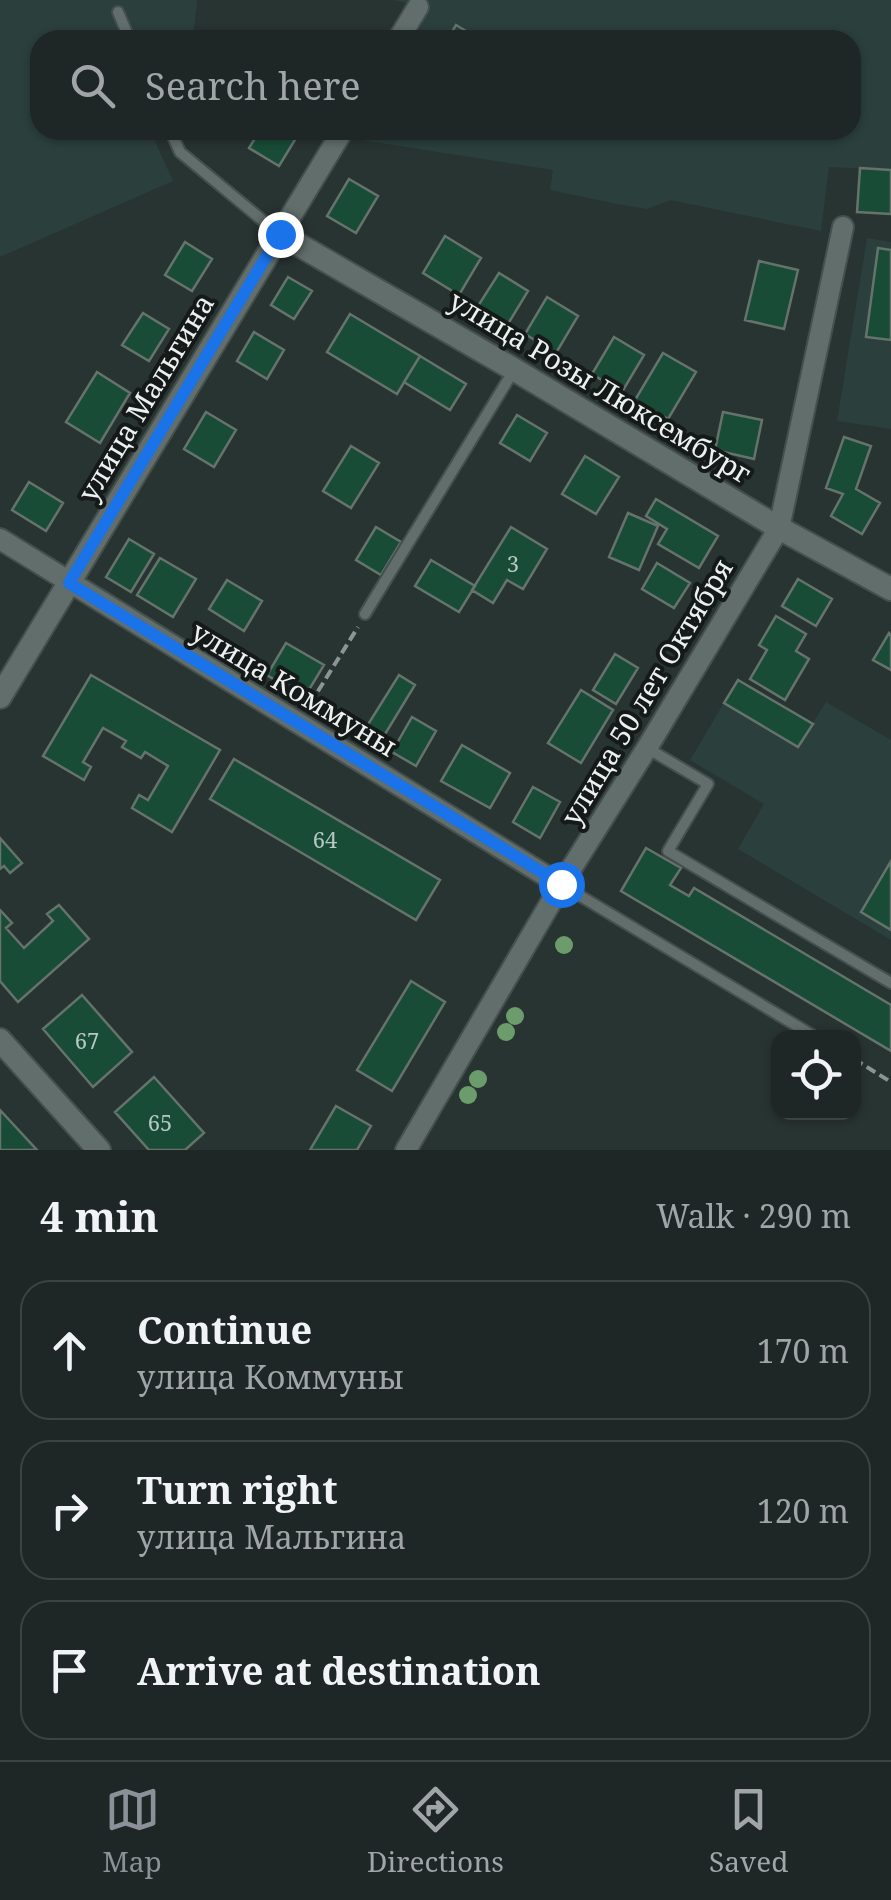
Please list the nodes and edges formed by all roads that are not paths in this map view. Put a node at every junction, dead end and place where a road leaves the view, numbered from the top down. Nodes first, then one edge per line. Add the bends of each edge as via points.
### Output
1 (420, 3) edge
2 (118, 12) dead end
3 (126, 30) edge
4 (404, 30) edge
5 (175, 140) edge
6 (338, 140) edge
7 (842, 227) dead end
8 (280, 234) junction
9 (515, 370) junction
10 (779, 528) junction
11 (0, 539) edge
12 (69, 583) junction
13 (891, 589) edge
14 (365, 614) road end
15 (0, 697) edge
16 (646, 748) junction
17 (561, 884) junction
18 (891, 983) edge
19 (804, 1030) edge
20 (0, 1040) edge
21 (99, 1150) edge
22 (406, 1150) edge

1 - 4 street
2 - 3 lane
5 - 8 lane via 180,152
6 - 8 street, улица Мальгина
7 - 10 street, улица 50 лет Октября
8 - 9 street, улица Розы Люксембург
8 - 12 street, улица Мальгина
9 - 10 street, улица Розы Люксембург
9 - 14 lane
10 - 13 street, улица Розы Люксембург
10 - 16 street, улица 50 лет Октября
11 - 12 street, улица Коммуны
12 - 15 street, улица Мальгина
12 - 17 street, улица Коммуны
16 - 17 street, улица 50 лет Октября
16 - 18 lane via 708,784 668,851
17 - 19 lane
17 - 22 street, улица 50 лет Октября
20 - 21 street

